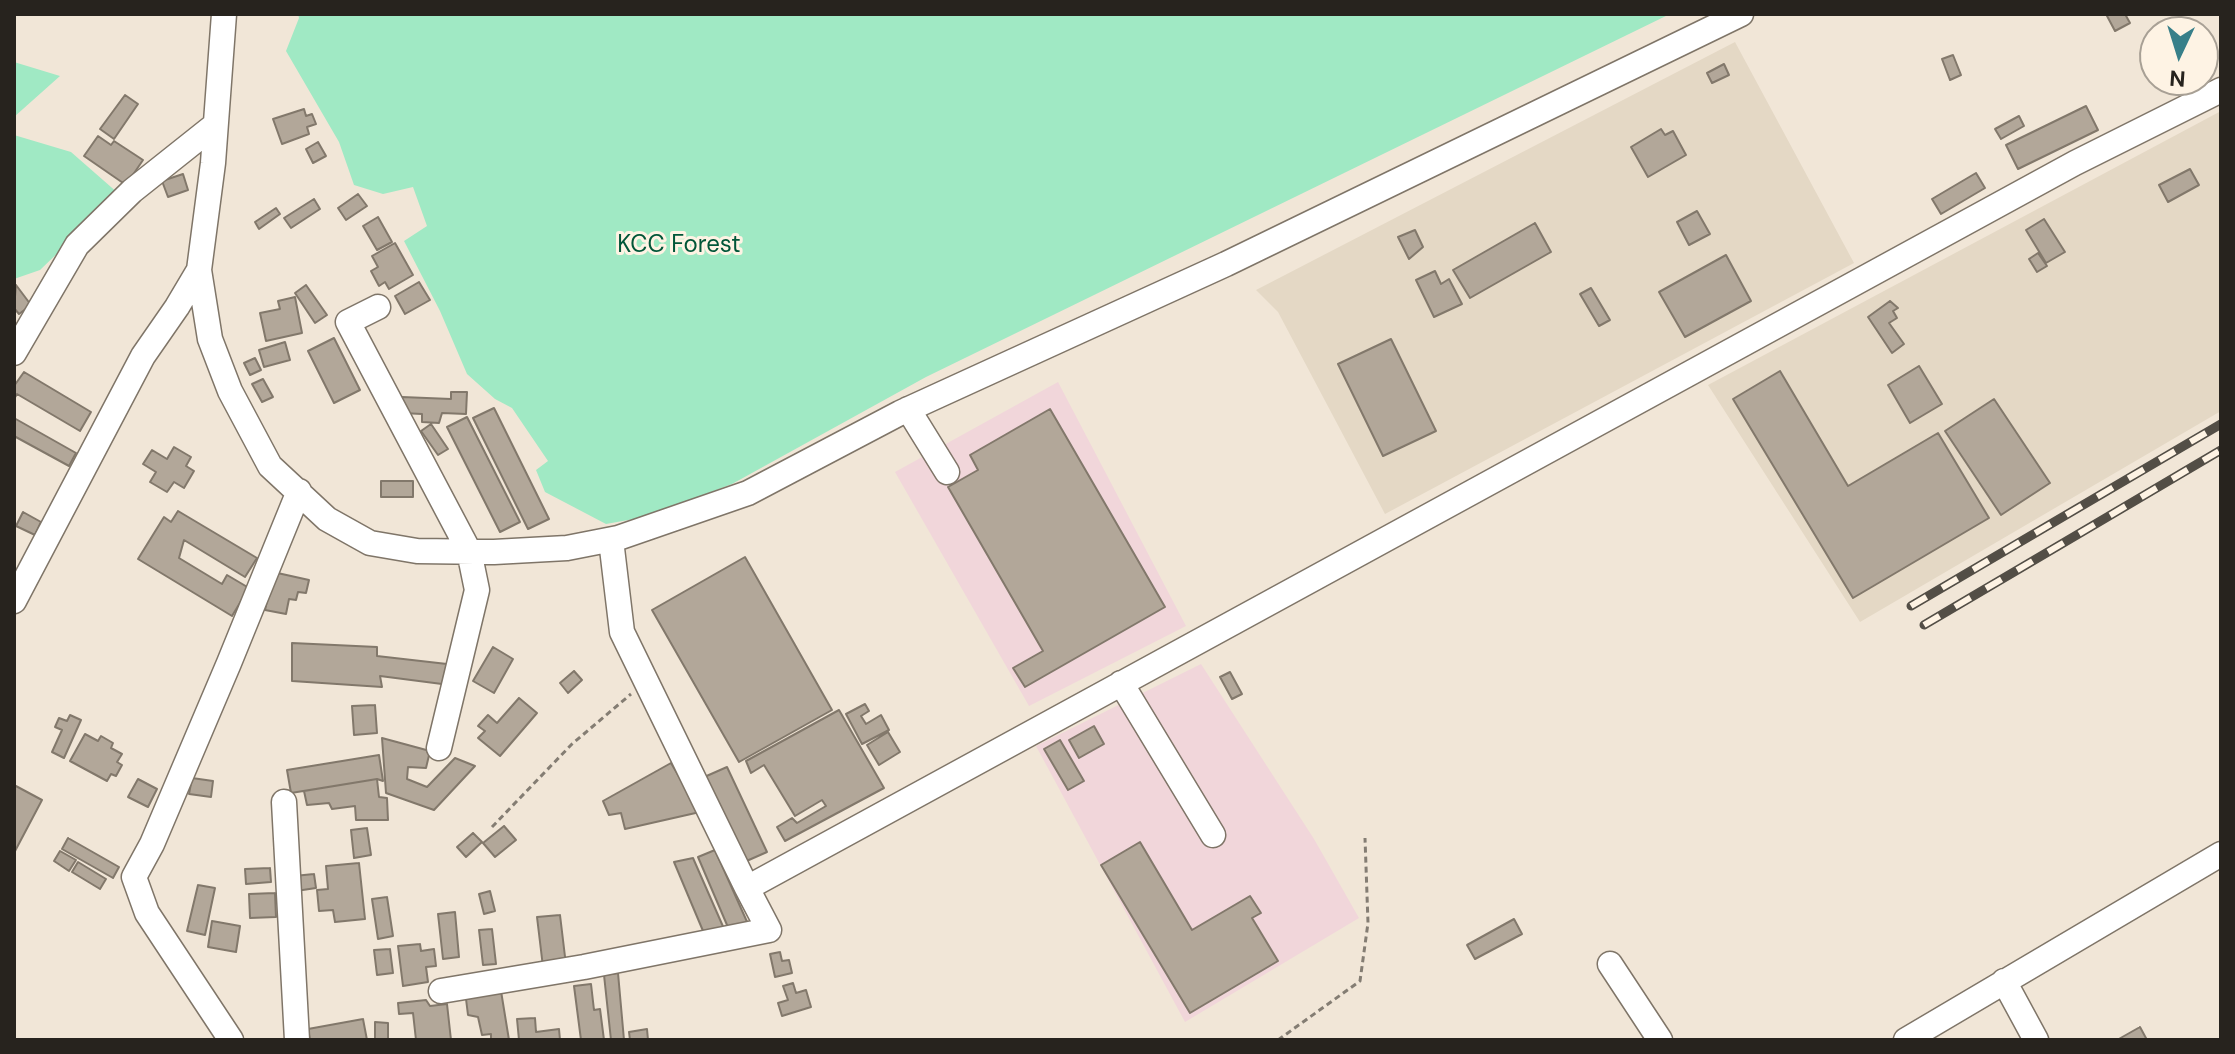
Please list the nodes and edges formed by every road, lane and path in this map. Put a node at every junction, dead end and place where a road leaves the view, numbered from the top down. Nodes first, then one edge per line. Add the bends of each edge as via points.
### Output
1 (224, 14) edge
2 (1741, 14) edge
3 (2221, 90) edge
4 (215, 125) junction
5 (199, 270) junction
6 (378, 307) dead end
7 (14, 353) edge
8 (908, 409) junction
9 (947, 472) dead end
10 (299, 491) junction
11 (611, 540) junction
12 (469, 551) junction
13 (14, 601) edge
14 (646, 681) junction
15 (1121, 683) junction
16 (439, 748) dead end
17 (284, 802) dead end
18 (492, 827) dead end
19 (1213, 835) dead end
20 (1365, 838) dead end
21 (2221, 854) edge
22 (747, 888) junction
23 (1610, 964) dead end
24 (2004, 981) junction
25 (441, 991) dead end
26 (231, 1040) edge
27 (297, 1040) edge
28 (1278, 1040) edge
29 (1660, 1040) edge
30 (1906, 1040) edge
31 (2036, 1040) edge

1 - 4 street
2 - 8 street via 1226,264
3 - 15 street via 2075,163
4 - 5 street
4 - 7 street via 132,191 77,245
5 - 10 street via 210,339 230,391 270,466
5 - 13 street via 143,356
6 - 12 street via 348,322
8 - 9 street
8 - 11 street via 748,493
10 - 12 street via 327,519 370,543 417,551
10 - 26 street via 218,691 134,877 147,913
11 - 12 street via 567,548
11 - 14 street via 622,632
12 - 16 street via 477,590
14 - 18 path via 572,744
14 - 22 street
15 - 19 street
15 - 22 street
17 - 27 street
20 - 28 path via 1368,923 1360,981
21 - 24 street
22 - 25 street via 769,930
23 - 29 street
24 - 30 street
24 - 31 street

